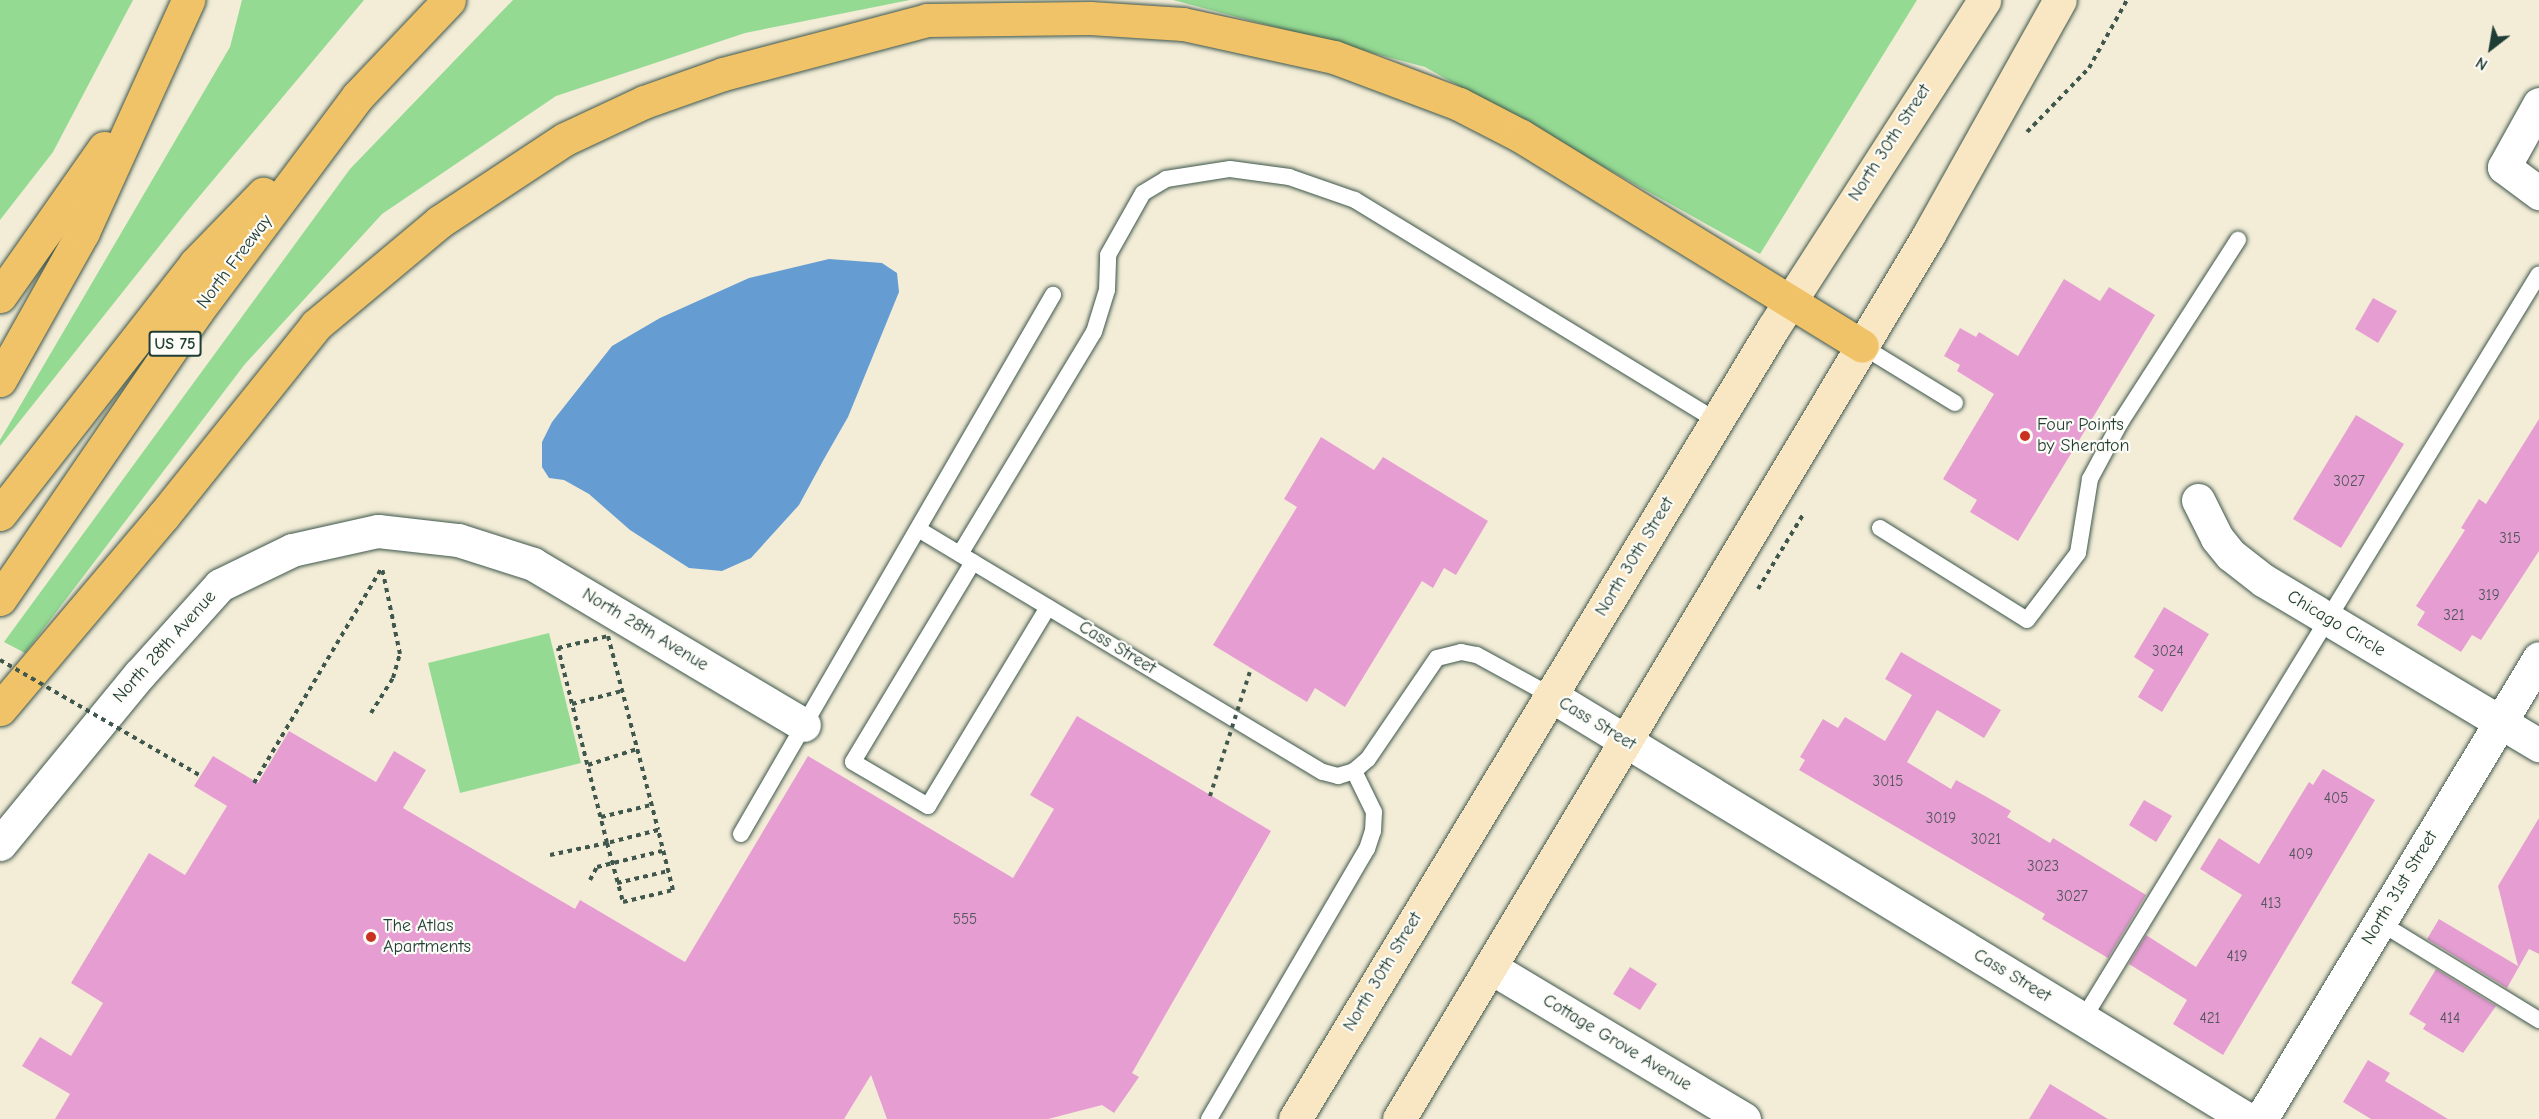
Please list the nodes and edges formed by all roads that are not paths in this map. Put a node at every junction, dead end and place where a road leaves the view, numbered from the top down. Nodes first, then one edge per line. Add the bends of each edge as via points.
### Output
1 (188, 0) edge
2 (449, 0) edge
3 (1984, 0) edge
4 (2060, 0) edge
5 (162, 58) junction
6 (358, 96) junction
7 (2539, 104) edge
8 (2539, 193) edge
9 (2238, 240) dead end
10 (2539, 274) edge
11 (1053, 295) dead end
12 (0, 296) edge
13 (1790, 301) junction
14 (1862, 346) junction
15 (0, 380) edge
16 (1955, 403) dead end
17 (1717, 421) junction
18 (2198, 500) dead end
19 (0, 514) edge
20 (1880, 528) dead end
21 (918, 529) junction
22 (967, 558) junction
23 (0, 599) edge
24 (1048, 607) junction
25 (2327, 618) junction
26 (2539, 658) edge
27 (1550, 695) junction
28 (0, 709) edge
29 (2500, 722) junction
30 (804, 725) junction
31 (1624, 740) junction
32 (2539, 745) edge
33 (1354, 771) junction
34 (741, 834) dead end
35 (0, 844) edge
36 (2379, 922) junction
37 (1490, 967) junction
38 (2083, 1019) junction
39 (2539, 1020) edge
40 (1209, 1119) edge
41 (1295, 1119) edge
42 (1399, 1119) edge
43 (1744, 1119) edge
44 (2247, 1119) edge
45 (2261, 1119) edge

1 - 5 highway
2 - 6 highway, North Freeway / US 75
3 - 13 main road, North 30th Street
4 - 14 main road
5 - 12 highway via 71,199
5 - 15 highway via 83,232
6 - 19 highway via 195,264
6 - 23 highway, North Freeway / US 75 via 197,311
7 - 8 street via 2504,167
9 - 20 lane via 2120,423 2090,479 2078,553 2027,620
10 - 25 lane
11 - 21 lane
13 - 14 highway
13 - 17 main road, North 30th Street
13 - 28 highway via 1521,136 1459,104 1334,57 1183,24 1090,18 927,20 723,74 644,102 565,139 439,222 316,324 164,515
14 - 16 lane
14 - 31 main road
17 - 22 lane via 1354,200 1289,177 1230,169 1166,179 1143,193 1108,255 1107,290 1094,332
17 - 27 main road, North 30th Street
18 - 25 street, Chicago Circle via 2231,555 2263,580
21 - 22 lane, Cass Street
21 - 30 lane
22 - 24 lane, Cass Street
22 - 24 lane via 854,762 928,807
24 - 33 lane, Cass Street via 1323,772 1338,776
25 - 29 street, Chicago Circle
25 - 38 lane
26 - 29 street, North 31st Street
27 - 31 street, Cass Street
27 - 33 lane, Cass Street via 1477,655 1461,651 1437,658 1368,759
27 - 41 main road, North 30th Street
29 - 32 street, Chicago Circle
29 - 36 street, North 31st Street
30 - 34 lane
30 - 35 street, North 28th Avenue via 533,564 458,540 378,531 292,550 220,585 139,675
31 - 37 main road
31 - 38 street, Cass Street
33 - 40 lane via 1374,812 1373,831 1366,849
36 - 39 lane
36 - 45 street, North 31st Street
37 - 42 main road
37 - 43 street, Cottage Grove Avenue
38 - 44 street, Cass Street

